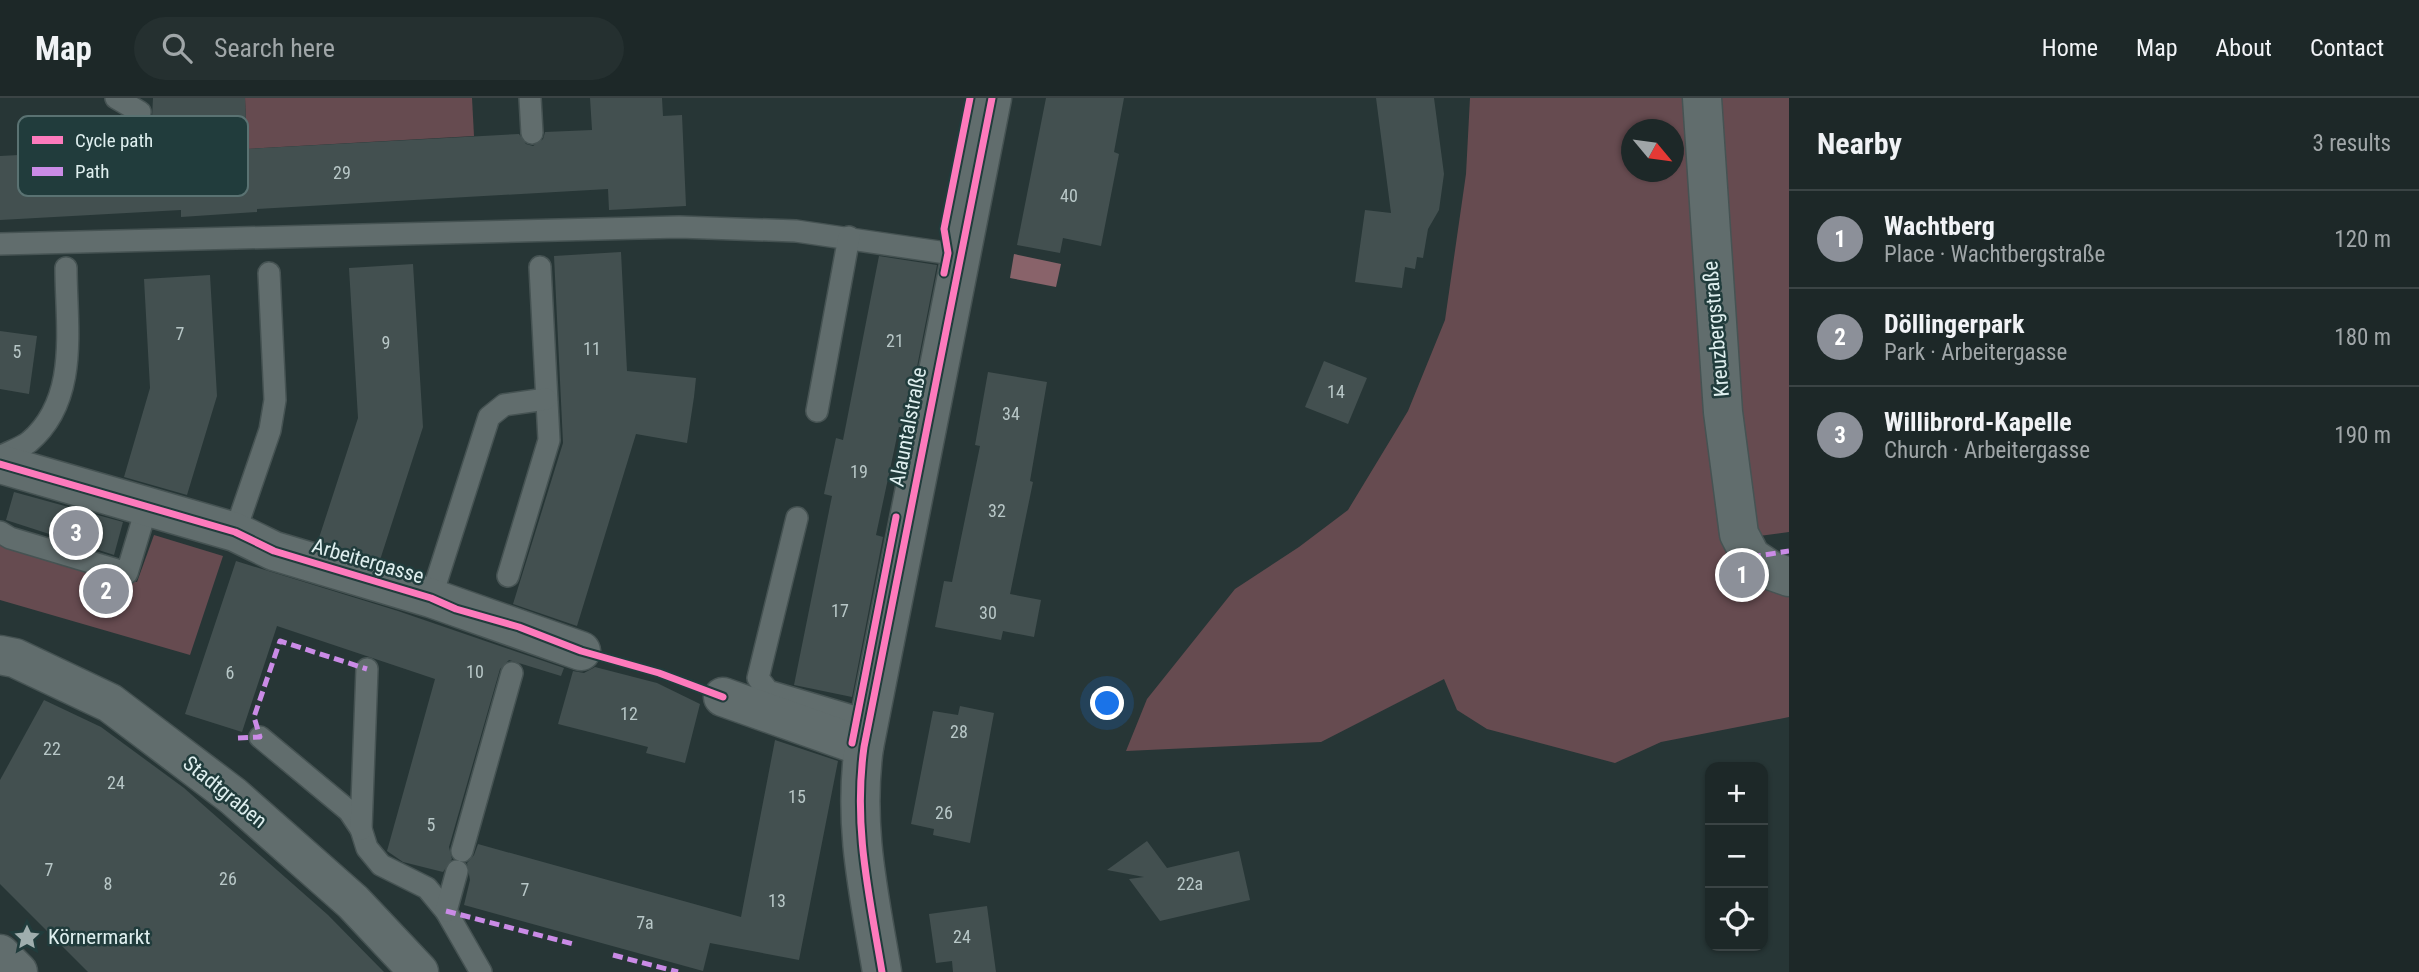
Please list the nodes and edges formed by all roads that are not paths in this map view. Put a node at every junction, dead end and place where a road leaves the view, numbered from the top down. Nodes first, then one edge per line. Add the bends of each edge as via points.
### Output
1 (116, 98) edge
2 (530, 98) edge
3 (992, 98) edge
4 (1702, 98) edge
5 (140, 111) dead end
6 (532, 133) dead end
7 (849, 237) junction
8 (0, 244) edge
9 (960, 255) junction
10 (540, 267) dead end
11 (66, 268) dead end
12 (269, 273) dead end
13 (547, 399) junction
14 (817, 411) dead end
15 (0, 457) edge
16 (0, 464) edge
17 (147, 506) junction
18 (797, 518) dead end
19 (0, 532) edge
20 (235, 532) junction
21 (508, 576) dead end
22 (1789, 577) edge
23 (431, 598) junction
24 (580, 651) dead end
25 (0, 655) edge
26 (367, 669) dead end
27 (512, 673) dead end
28 (723, 697) dead end
29 (867, 734) junction
30 (260, 737) dead end
31 (361, 829) junction
32 (446, 911) junction
33 (0, 954) edge
34 (18, 972) edge
35 (419, 972) edge
36 (481, 972) edge
37 (882, 972) edge

1 - 5 lane
2 - 6 lane
3 - 9 street, Alauntalstraße
4 - 22 street, Kreuzbergstraße via 1723,412 1739,534 1751,557
7 - 8 lane via 679,227
7 - 9 lane
7 - 14 lane
9 - 29 street, Alauntalstraße
10 - 13 lane
11 - 15 lane via 67,372 59,404 29,442
12 - 20 lane via 275,400 270,430
13 - 21 lane via 549,440
13 - 23 lane via 504,405 489,417
16 - 17 street, Arbeitergasse
17 - 19 lane via 127,573
17 - 20 street, Arbeitergasse
18 - 29 lane via 758,678 768,691
20 - 23 street, Arbeitergasse via 274,551
23 - 24 street, Arbeitergasse
25 - 35 street, Stadtgraben via 110,703 223,788 353,902
26 - 31 lane
27 - 32 lane
28 - 29 street
29 - 37 street, Alauntalstraße via 858,790 859,829
30 - 31 lane via 349,811
31 - 32 lane via 367,848 381,865 427,888
32 - 36 lane
33 - 34 street

